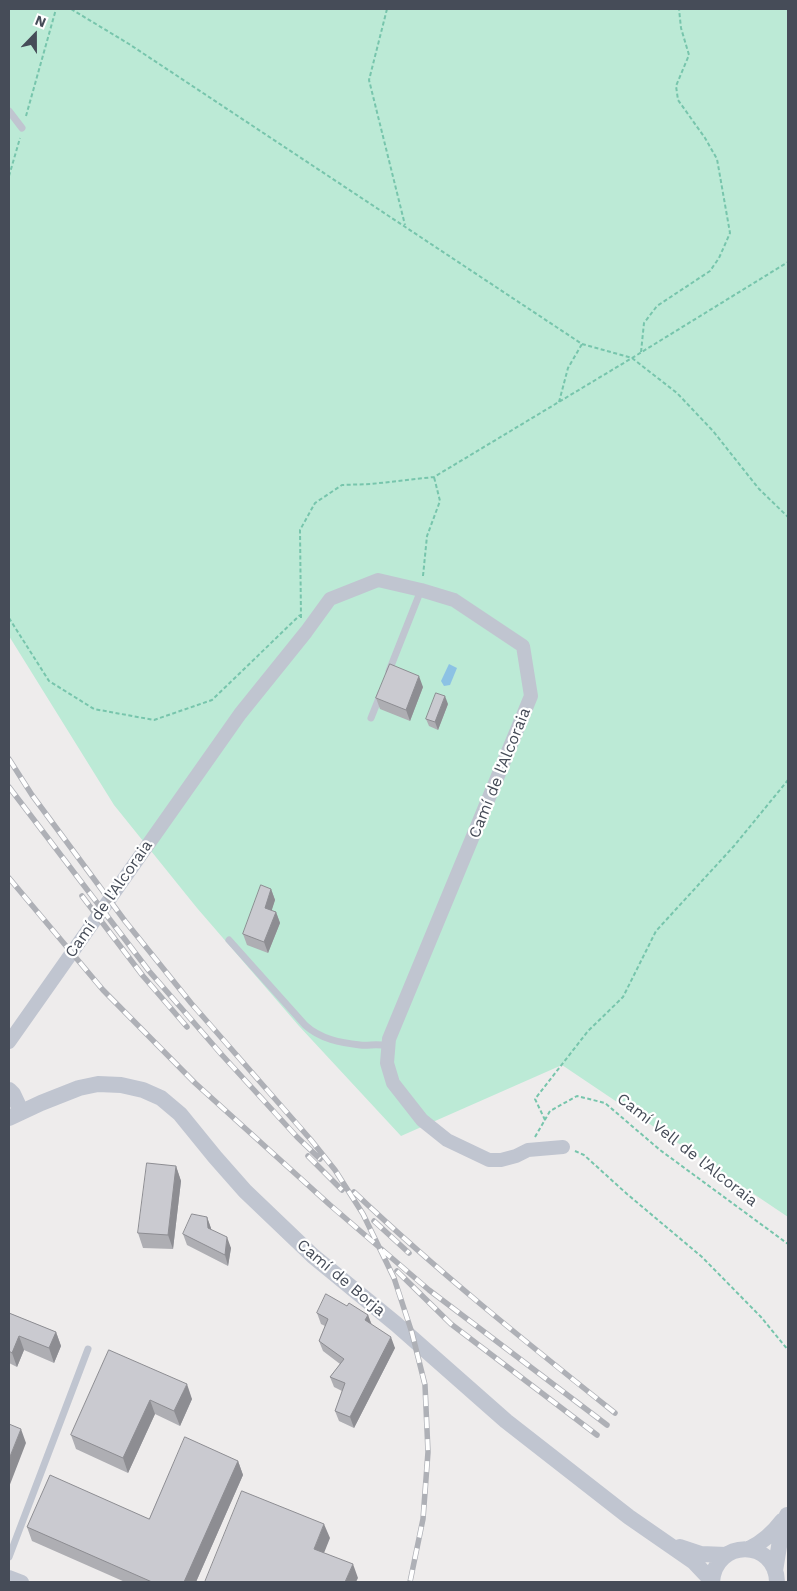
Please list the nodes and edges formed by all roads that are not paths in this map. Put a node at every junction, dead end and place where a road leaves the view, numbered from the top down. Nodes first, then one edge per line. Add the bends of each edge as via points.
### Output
1 (9, 111) edge
2 (22, 128) road end
3 (421, 590) junction
4 (370, 718) dead end
5 (229, 940) dead end
6 (9, 1042) edge
7 (388, 1046) junction
8 (9, 1090) edge
9 (15, 1114) edge
10 (563, 1148) road end
11 (88, 1349) dead end
12 (788, 1514) edge
13 (664, 1541) junction
14 (749, 1549) junction
15 (726, 1555) junction
16 (9, 1557) edge
17 (9, 1577) edge
18 (777, 1579) edge
19 (712, 1581) edge
20 (22, 1582) edge

1 - 2 lane
3 - 4 lane
3 - 6 street, Camí de l'Alcoraia via 378,580 330,599 240,714
3 - 7 street, Camí de l'Alcoraia via 454,600 523,646 531,696
5 - 7 lane via 316,1034 358,1045
7 - 10 street, Camí de l'Alcoraia via 387,1063 393,1083 422,1120 447,1140 489,1160 501,1160 528,1150
8 - 9 street via 13,1094
9 - 13 street, Camí de Borja via 79,1088 98,1084 144,1090 161,1098 180,1114 245,1191 313,1256 506,1421
11 - 16 lane
12 - 14 street, Camí de Borja via 773,1533
12 - 18 street via 782,1528
13 - 15 street, Camí de Borja via 701,1554
13 - 19 street, Camí de Borja via 694,1562
14 - 15 street, Camí de Borja
14 - 18 street via 765,1556
15 - 19 street via 713,1571
17 - 20 street

